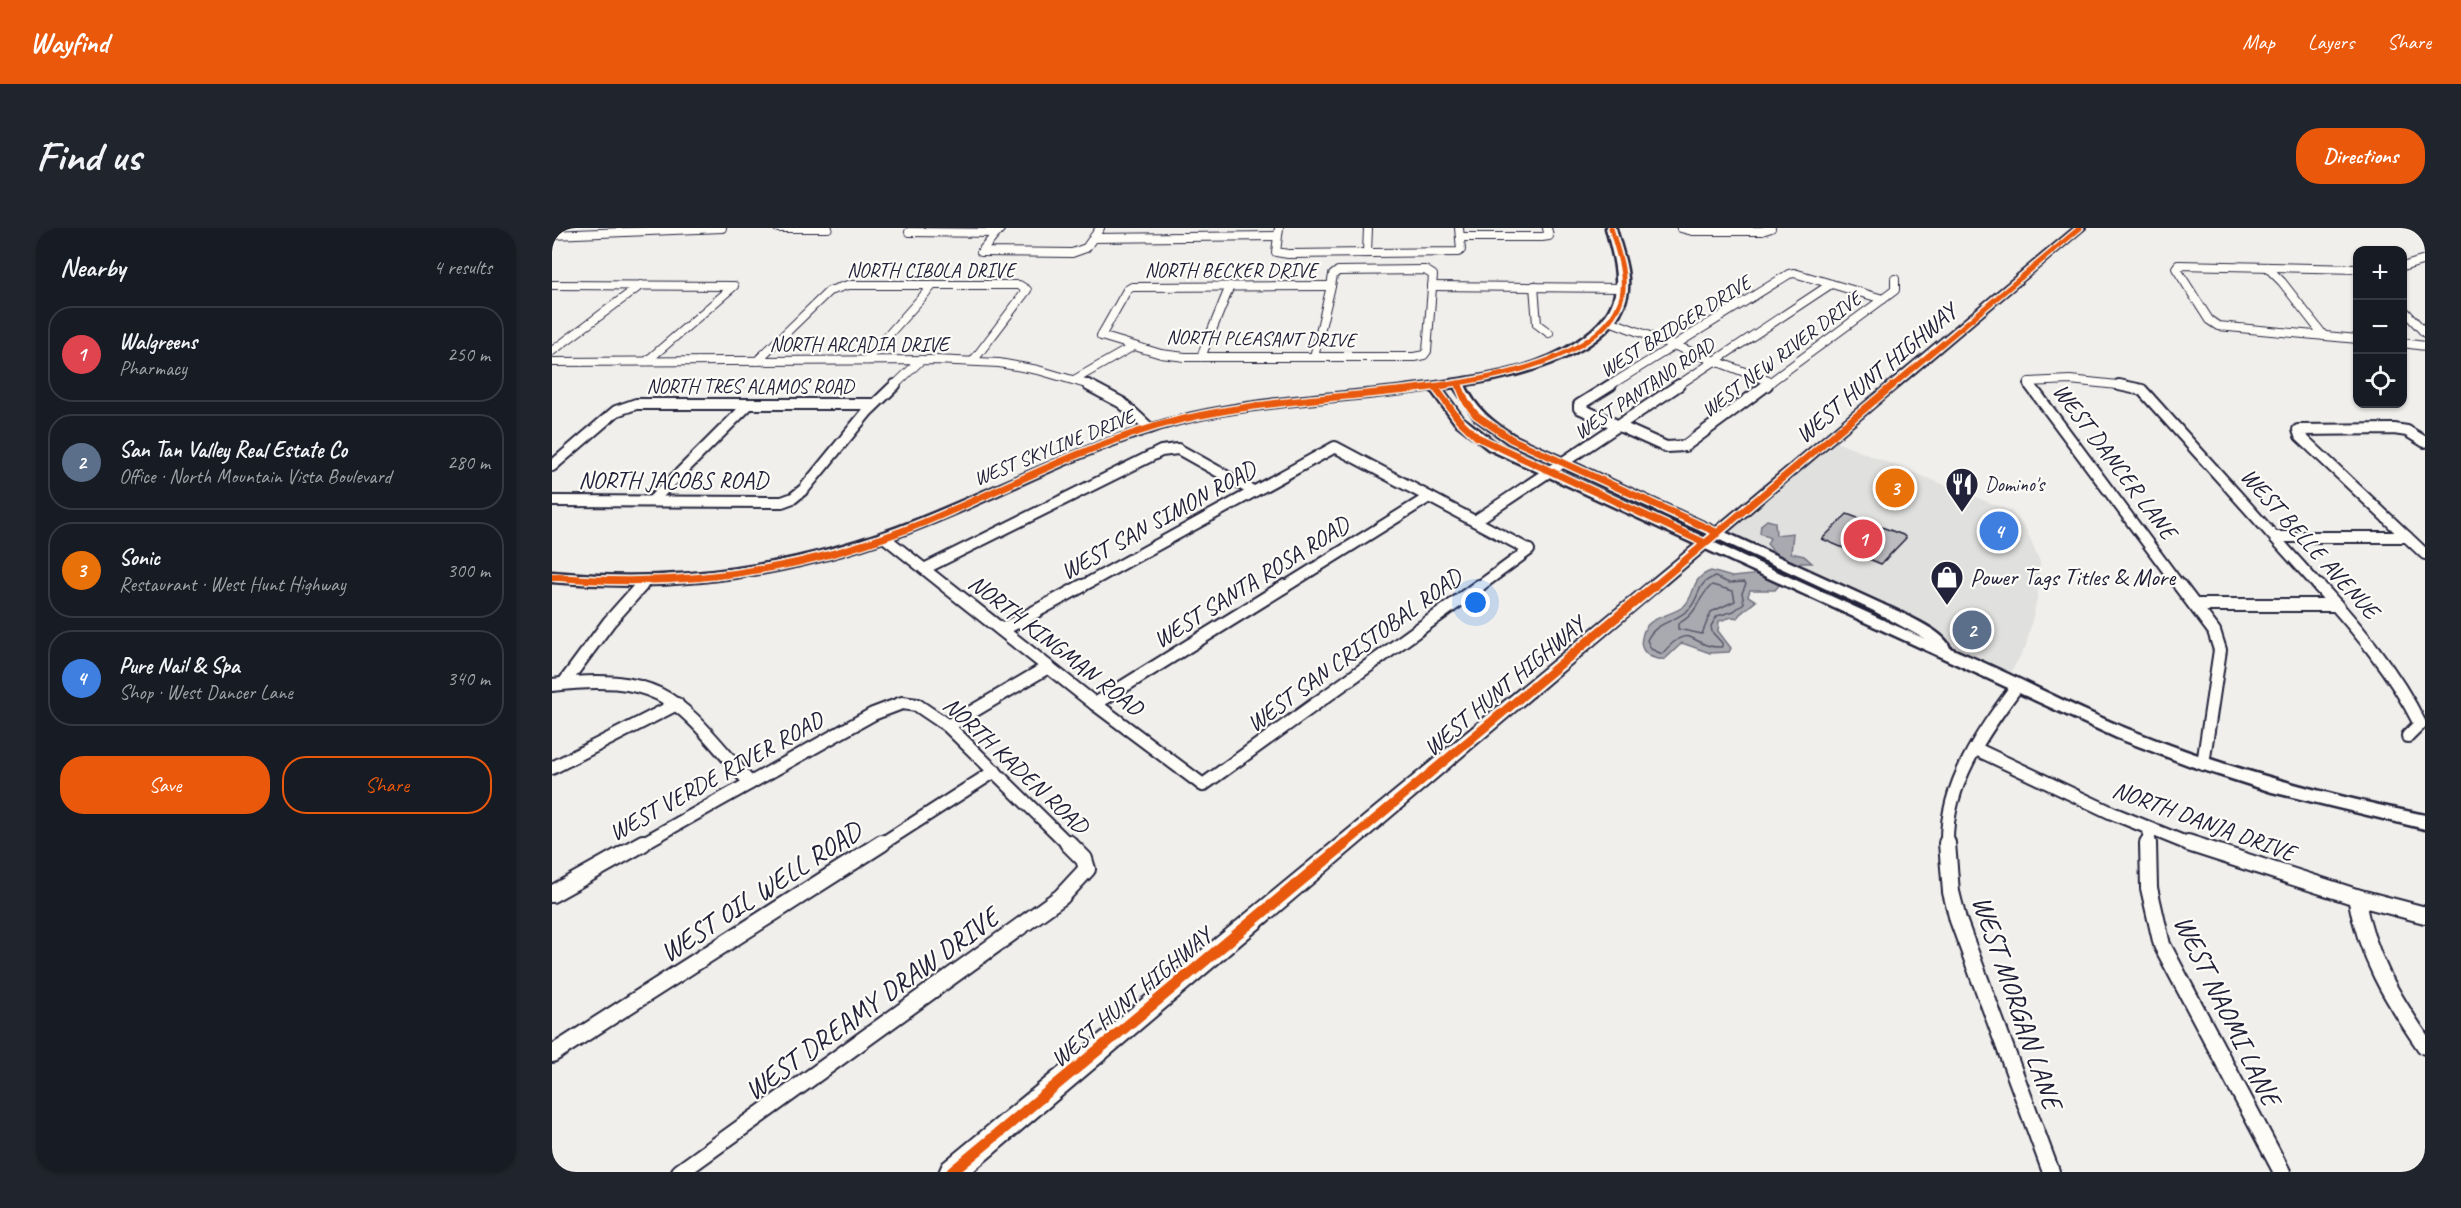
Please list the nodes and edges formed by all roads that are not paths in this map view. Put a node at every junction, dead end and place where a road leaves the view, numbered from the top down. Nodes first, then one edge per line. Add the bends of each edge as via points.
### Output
1 (722, 228) edge
2 (778, 228) edge
3 (828, 228) edge
4 (1100, 228) edge
5 (1191, 228) edge
6 (1279, 228) edge
7 (1368, 228) edge
8 (1459, 228) edge
9 (1547, 228) edge
10 (1611, 228) edge
11 (2080, 228) edge
12 (636, 229) edge
13 (1682, 229) edge
14 (1770, 229) edge
15 (999, 230) edge
16 (909, 232) dead end
17 (552, 234) edge
18 (1278, 236) junction
19 (1460, 237) junction
20 (1093, 238) junction
21 (1189, 238) junction
22 (1366, 253) junction
23 (2425, 261) edge
24 (2407, 266) edge
25 (2267, 267) junction
26 (2353, 269) edge
27 (1896, 279) dead end
28 (1831, 284) junction
29 (552, 285) edge
30 (640, 285) junction
31 (933, 285) junction
32 (1230, 286) junction
33 (1331, 286) junction
34 (1432, 286) junction
35 (1534, 286) junction
36 (1624, 288) junction
37 (1883, 299) junction
38 (2407, 313) edge
39 (1608, 320) junction
40 (1549, 333) dead end
41 (2425, 333) edge
42 (1101, 336) joint
43 (2324, 336) junction
44 (2353, 339) edge
45 (2407, 344) edge
46 (1674, 346) junction
47 (2425, 346) edge
48 (1132, 347) junction
49 (552, 351) edge
50 (1201, 357) junction
51 (1314, 357) junction
52 (866, 360) junction
53 (921, 360) junction
54 (647, 361) junction
55 (757, 361) junction
56 (973, 361) junction
57 (552, 362) edge
58 (1716, 362) junction
59 (1074, 380) junction
60 (1771, 382) junction
61 (2029, 382) joint
62 (1458, 384) junction
63 (1435, 387) junction
64 (749, 404) junction
65 (874, 404) junction
66 (1619, 426) junction
67 (1149, 428) junction
68 (2425, 442) edge
69 (1564, 463) junction
70 (552, 466) edge
71 (1550, 473) junction
72 (1253, 491) junction
73 (1429, 497) junction
74 (552, 501) edge
75 (652, 501) junction
76 (1475, 521) junction
77 (884, 537) junction
78 (2276, 537) junction
79 (2407, 537) junction
80 (1712, 538) junction
81 (2425, 554) edge
82 (924, 568) junction
83 (552, 577) edge
84 (645, 582) junction
85 (2195, 605) junction
86 (2336, 605) junction
87 (1002, 630) junction
88 (1048, 667) junction
89 (558, 684) edge
90 (2017, 686) junction
91 (905, 704) joint
92 (1095, 704) junction
93 (677, 705) junction
94 (948, 726) junction
95 (2408, 735) dead end
96 (1976, 748) junction
97 (2204, 764) junction
98 (552, 768) edge
99 (995, 771) junction
100 (750, 783) junction
101 (1203, 785) joint
102 (2425, 822) edge
103 (2150, 829) junction
104 (1087, 869) joint
105 (552, 894) edge
106 (2356, 897) junction
107 (2425, 915) edge
108 (2425, 1046) edge
109 (552, 1054) edge
110 (680, 1172) edge
111 (952, 1172) edge
112 (2051, 1172) edge
113 (2282, 1172) edge

1 - 12 street
2 - 3 street
4 - 20 street
5 - 21 street
6 - 18 street
7 - 22 street
8 - 19 street
9 - 19 street via 1549,236
10 - 36 street
11 - 80 main road, WEST HUNT HIGHWAY
12 - 17 street
13 - 14 street
15 - 16 street
15 - 20 street via 981,252 1081,252
18 - 21 street
18 - 22 street via 1276,252
19 - 22 street via 1458,252
20 - 21 street
23 - 24 street
25 - 26 street
25 - 43 street
25 - 43 street via 2176,268 2209,320 2218,326
27 - 37 street, WEST NEW RIVER DRIVE via 1895,290
28 - 37 street
28 - 46 street, WEST BRIDGER DRIVE via 1789,274
28 - 58 street, WEST PANTANO ROAD
29 - 30 street
30 - 49 street
30 - 54 street via 734,286
31 - 52 street
31 - 55 street, NORTH CIBOLA DRIVE via 837,287
31 - 56 street, NORTH CIBOLA DRIVE via 1019,285 1027,290
32 - 33 street, NORTH BECKER DRIVE
32 - 42 street, NORTH BECKER DRIVE via 1132,287 1126,290
32 - 50 street
33 - 34 street via 1338,271 1431,272
33 - 51 street
34 - 35 street
34 - 51 street, NORTH PLEASANT DRIVE via 1424,355
35 - 36 street
35 - 40 street via 1537,324
36 - 39 street, WEST SKYLINE DRIVE
37 - 60 street, WEST NEW RIVER DRIVE
38 - 41 street
39 - 46 street
39 - 62 street, WEST SKYLINE DRIVE via 1596,333 1546,361
42 - 48 street, NORTH PLEASANT DRIVE
43 - 44 street
45 - 47 street
46 - 58 street
46 - 66 street, WEST BRIDGER DRIVE via 1580,405 1579,408
48 - 50 street, NORTH PLEASANT DRIVE
48 - 59 street
50 - 51 street, NORTH PLEASANT DRIVE
52 - 53 street, NORTH ARCADIA DRIVE
52 - 55 street, NORTH ARCADIA DRIVE
53 - 56 street, NORTH ARCADIA DRIVE
53 - 65 street
54 - 55 street, NORTH ARCADIA DRIVE
54 - 57 street, NORTH ARCADIA DRIVE
56 - 59 street, NORTH ARCADIA DRIVE via 1038,370
58 - 60 street
58 - 66 street, WEST PANTANO ROAD
59 - 67 street, NORTH ARCADIA DRIVE via 1122,403
60 - 66 street, WEST NEW RIVER DRIVE via 1685,446 1666,447
61 - 78 street, WEST BELLE AVENUE via 2072,381 2142,390
61 - 85 street, WEST DANCER LANE
62 - 63 street, WEST SKYLINE DRIVE
62 - 69 street via 1471,409 1493,428
63 - 67 street, WEST SKYLINE DRIVE via 1236,410
63 - 71 street via 1466,430
64 - 65 street, NORTH TRES ALAMOS ROAD
64 - 70 street, NORTH TRES ALAMOS ROAD via 626,406
64 - 75 street
65 - 75 street, NORTH JACOBS ROAD via 794,498 782,502
66 - 69 street, WEST PANTANO ROAD
67 - 77 street, WEST SKYLINE DRIVE via 1092,447
68 - 79 street via 2407,431 2298,430
69 - 71 street, WEST PANTANO ROAD
69 - 80 street
71 - 76 street, WEST PANTANO ROAD
71 - 80 street
72 - 73 street, WEST SAN SIMON ROAD via 1335,447
72 - 82 street via 1178,449 1161,451
72 - 87 street, WEST SAN SIMON ROAD
73 - 76 street
73 - 92 street, WEST SANTA ROSA ROAD
74 - 75 street, NORTH JACOBS ROAD
76 - 101 street, WEST SAN CRISTOBAL ROAD via 1529,550
77 - 82 street, NORTH KINGMAN ROAD
77 - 84 street, WEST SKYLINE DRIVE via 754,571
78 - 79 street
78 - 86 street, WEST BELLE AVENUE
79 - 81 street
80 - 90 street via 1814,586 1918,643 1951,653
80 - 111 main road, WEST HUNT HIGHWAY
82 - 87 street, NORTH KINGMAN ROAD
83 - 84 street, WEST SKYLINE DRIVE
84 - 89 street
85 - 86 street
85 - 97 street, WEST DANCER LANE via 2214,631 2220,650
86 - 95 street, WEST BELLE AVENUE via 2366,638 2404,692 2420,724
87 - 88 street, NORTH KINGMAN ROAD
88 - 92 street, NORTH KINGMAN ROAD
88 - 94 street
89 - 93 street via 632,684 665,696
90 - 96 street, WEST MORGAN LANE
90 - 97 street
91 - 94 street, NORTH KADEN ROAD via 917,705
91 - 100 street, WEST VERDE RIVER ROAD via 873,714
92 - 101 street, NORTH KINGMAN ROAD
93 - 98 street
93 - 100 street
94 - 99 street, NORTH KADEN ROAD
96 - 103 street, NORTH DANJA DRIVE
96 - 112 street, WEST MORGAN LANE via 1959,777 1950,810 1946,855 1953,896 1967,948
97 - 102 street via 2296,793
99 - 104 street, NORTH KADEN ROAD via 1084,859
99 - 109 street, WEST OIL WELL ROAD
100 - 105 street, WEST VERDE RIVER ROAD
103 - 106 street, NORTH DANJA DRIVE
103 - 113 street, WEST NAOMI LANE via 2147,851 2151,909 2162,945
104 - 110 street, WEST DREAMY DRAW DRIVE via 1061,897
106 - 107 street, NORTH DANJA DRIVE
106 - 108 street via 2368,952 2384,986

